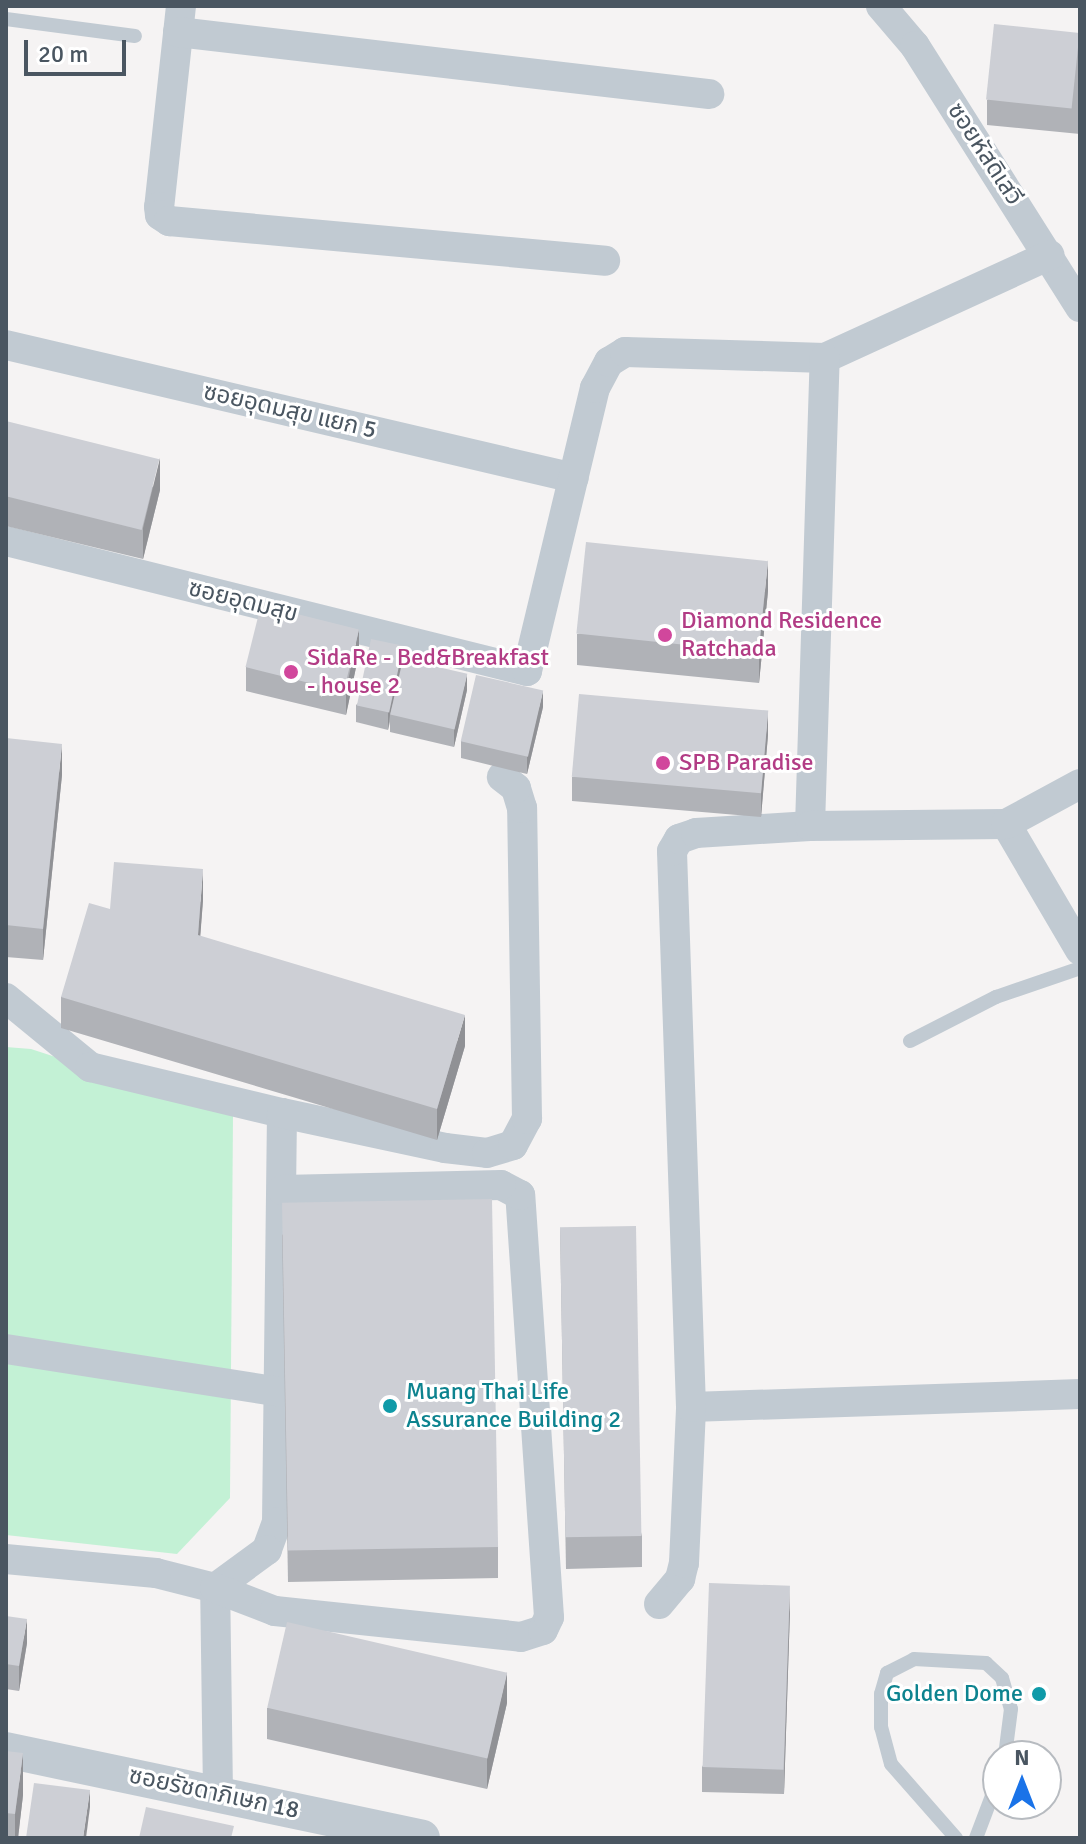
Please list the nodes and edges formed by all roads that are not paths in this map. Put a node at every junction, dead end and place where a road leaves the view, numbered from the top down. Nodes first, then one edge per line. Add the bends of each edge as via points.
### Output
1 (881, 6) edge
2 (6, 19) edge
3 (179, 19) edge
4 (135, 36) dead end
5 (709, 94) dead end
6 (1050, 255) junction
7 (605, 261) dead end
8 (1080, 307) edge
9 (6, 345) edge
10 (825, 358) junction
11 (574, 478) junction
12 (6, 541) edge
13 (502, 777) dead end
14 (1080, 784) edge
15 (1006, 824) junction
16 (810, 826) junction
17 (1080, 950) edge
18 (1080, 968) edge
19 (6, 998) edge
20 (910, 1041) dead end
21 (282, 1113) junction
22 (282, 1190) junction
23 (6, 1349) edge
24 (281, 1392) junction
25 (1080, 1394) edge
26 (691, 1407) junction
27 (6, 1559) edge
28 (215, 1588) junction
29 (659, 1604) dead end
30 (1007, 1740) edge
31 (6, 1750) edge
32 (218, 1793) junction
33 (422, 1838) edge
34 (956, 1838) edge

1 - 6 street, ซอยหัสดิเสวี via 915,46
2 - 4 lane
3 - 5 street
3 - 7 street via 159,207 169,221
6 - 8 street, ซอยหัสดิเสวี
6 - 10 street
9 - 11 street, ซอยอุดมสุข แยก 5
10 - 11 street via 625,352 609,362 595,388
10 - 16 street
11 - 12 street, ซอยอุดมสุข via 527,671
13 - 21 street via 516,788 522,808 527,1119 513,1145 487,1153 445,1148
14 - 15 street
15 - 16 street
15 - 17 street
16 - 26 street via 696,833 679,839 672,851
18 - 20 lane via 996,997
19 - 21 street via 90,1067
21 - 22 street
22 - 24 street
22 - 28 street via 501,1185 520,1195 549,1617 543,1630 521,1637 275,1611
23 - 24 street
24 - 28 street via 277,1522 267,1550
25 - 26 street
26 - 29 street via 684,1563 680,1579
27 - 28 street via 156,1573
28 - 32 street
30 - 34 lane via 1011,1709 1002,1678 986,1663 914,1659 887,1673 881,1727 891,1764
31 - 32 street, ซอยรัชดาภิเษก 18
32 - 33 street, ซอยรัชดาภิเษก 18

